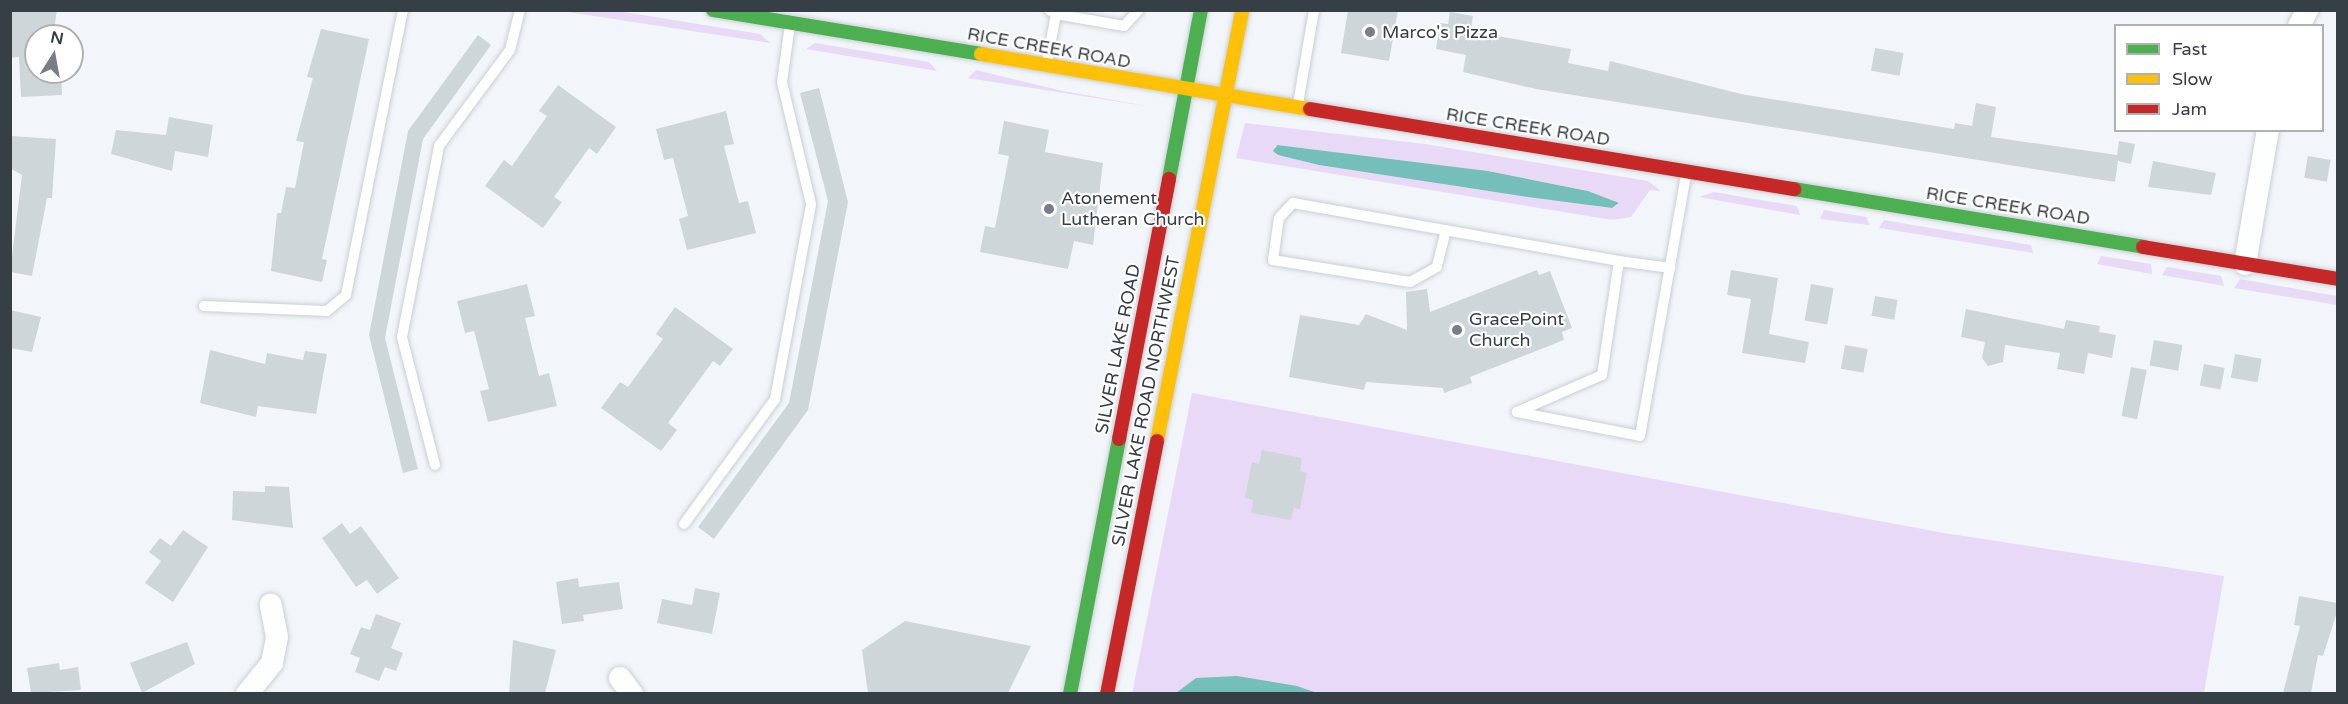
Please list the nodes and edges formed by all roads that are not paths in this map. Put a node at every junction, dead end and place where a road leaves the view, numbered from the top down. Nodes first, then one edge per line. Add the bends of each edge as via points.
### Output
1 (403, 10) edge
2 (520, 10) edge
3 (713, 10) edge
4 (1139, 10) edge
5 (1201, 10) edge
6 (1242, 10) edge
7 (1314, 10) edge
8 (2307, 10) edge
9 (1052, 12) edge
10 (790, 24) junction
11 (2300, 24) edge
12 (1046, 67) junction
13 (1186, 90) junction
14 (1225, 96) junction
15 (1297, 107) junction
16 (2268, 132) edge
17 (1687, 172) junction
18 (1446, 230) junction
19 (1619, 261) junction
20 (2245, 264) junction
21 (1671, 268) junction
22 (2337, 279) edge
23 (204, 306) dead end
24 (435, 465) dead end
25 (684, 524) dead end
26 (271, 605) dead end
27 (247, 693) edge
28 (1070, 693) edge
29 (1107, 693) edge

1 - 23 lane via 346,295 327,311
2 - 24 lane via 510,50 439,146 402,337
3 - 10 street, RICE CREEK ROAD
4 - 9 lane via 1124,26
5 - 13 street, SILVER LAKE ROAD
6 - 14 street, SILVER LAKE ROAD NORTHWEST
7 - 15 lane
8 - 11 street
9 - 12 lane
10 - 12 street, RICE CREEK ROAD
10 - 25 lane via 782,82 811,204 775,399
12 - 13 street, RICE CREEK ROAD
13 - 14 street, RICE CREEK ROAD
13 - 28 street, SILVER LAKE ROAD
14 - 15 street, RICE CREEK ROAD
14 - 29 street, SILVER LAKE ROAD NORTHWEST
15 - 17 street, RICE CREEK ROAD
16 - 20 street
17 - 20 street, RICE CREEK ROAD
17 - 21 lane
18 - 18 lane via 1293,203 1279,218 1273,260 1410,282 1437,267
18 - 19 lane
19 - 21 lane
19 - 21 lane via 1602,375 1517,412 1640,436
20 - 22 street, RICE CREEK ROAD
26 - 27 street via 277,637 273,663

